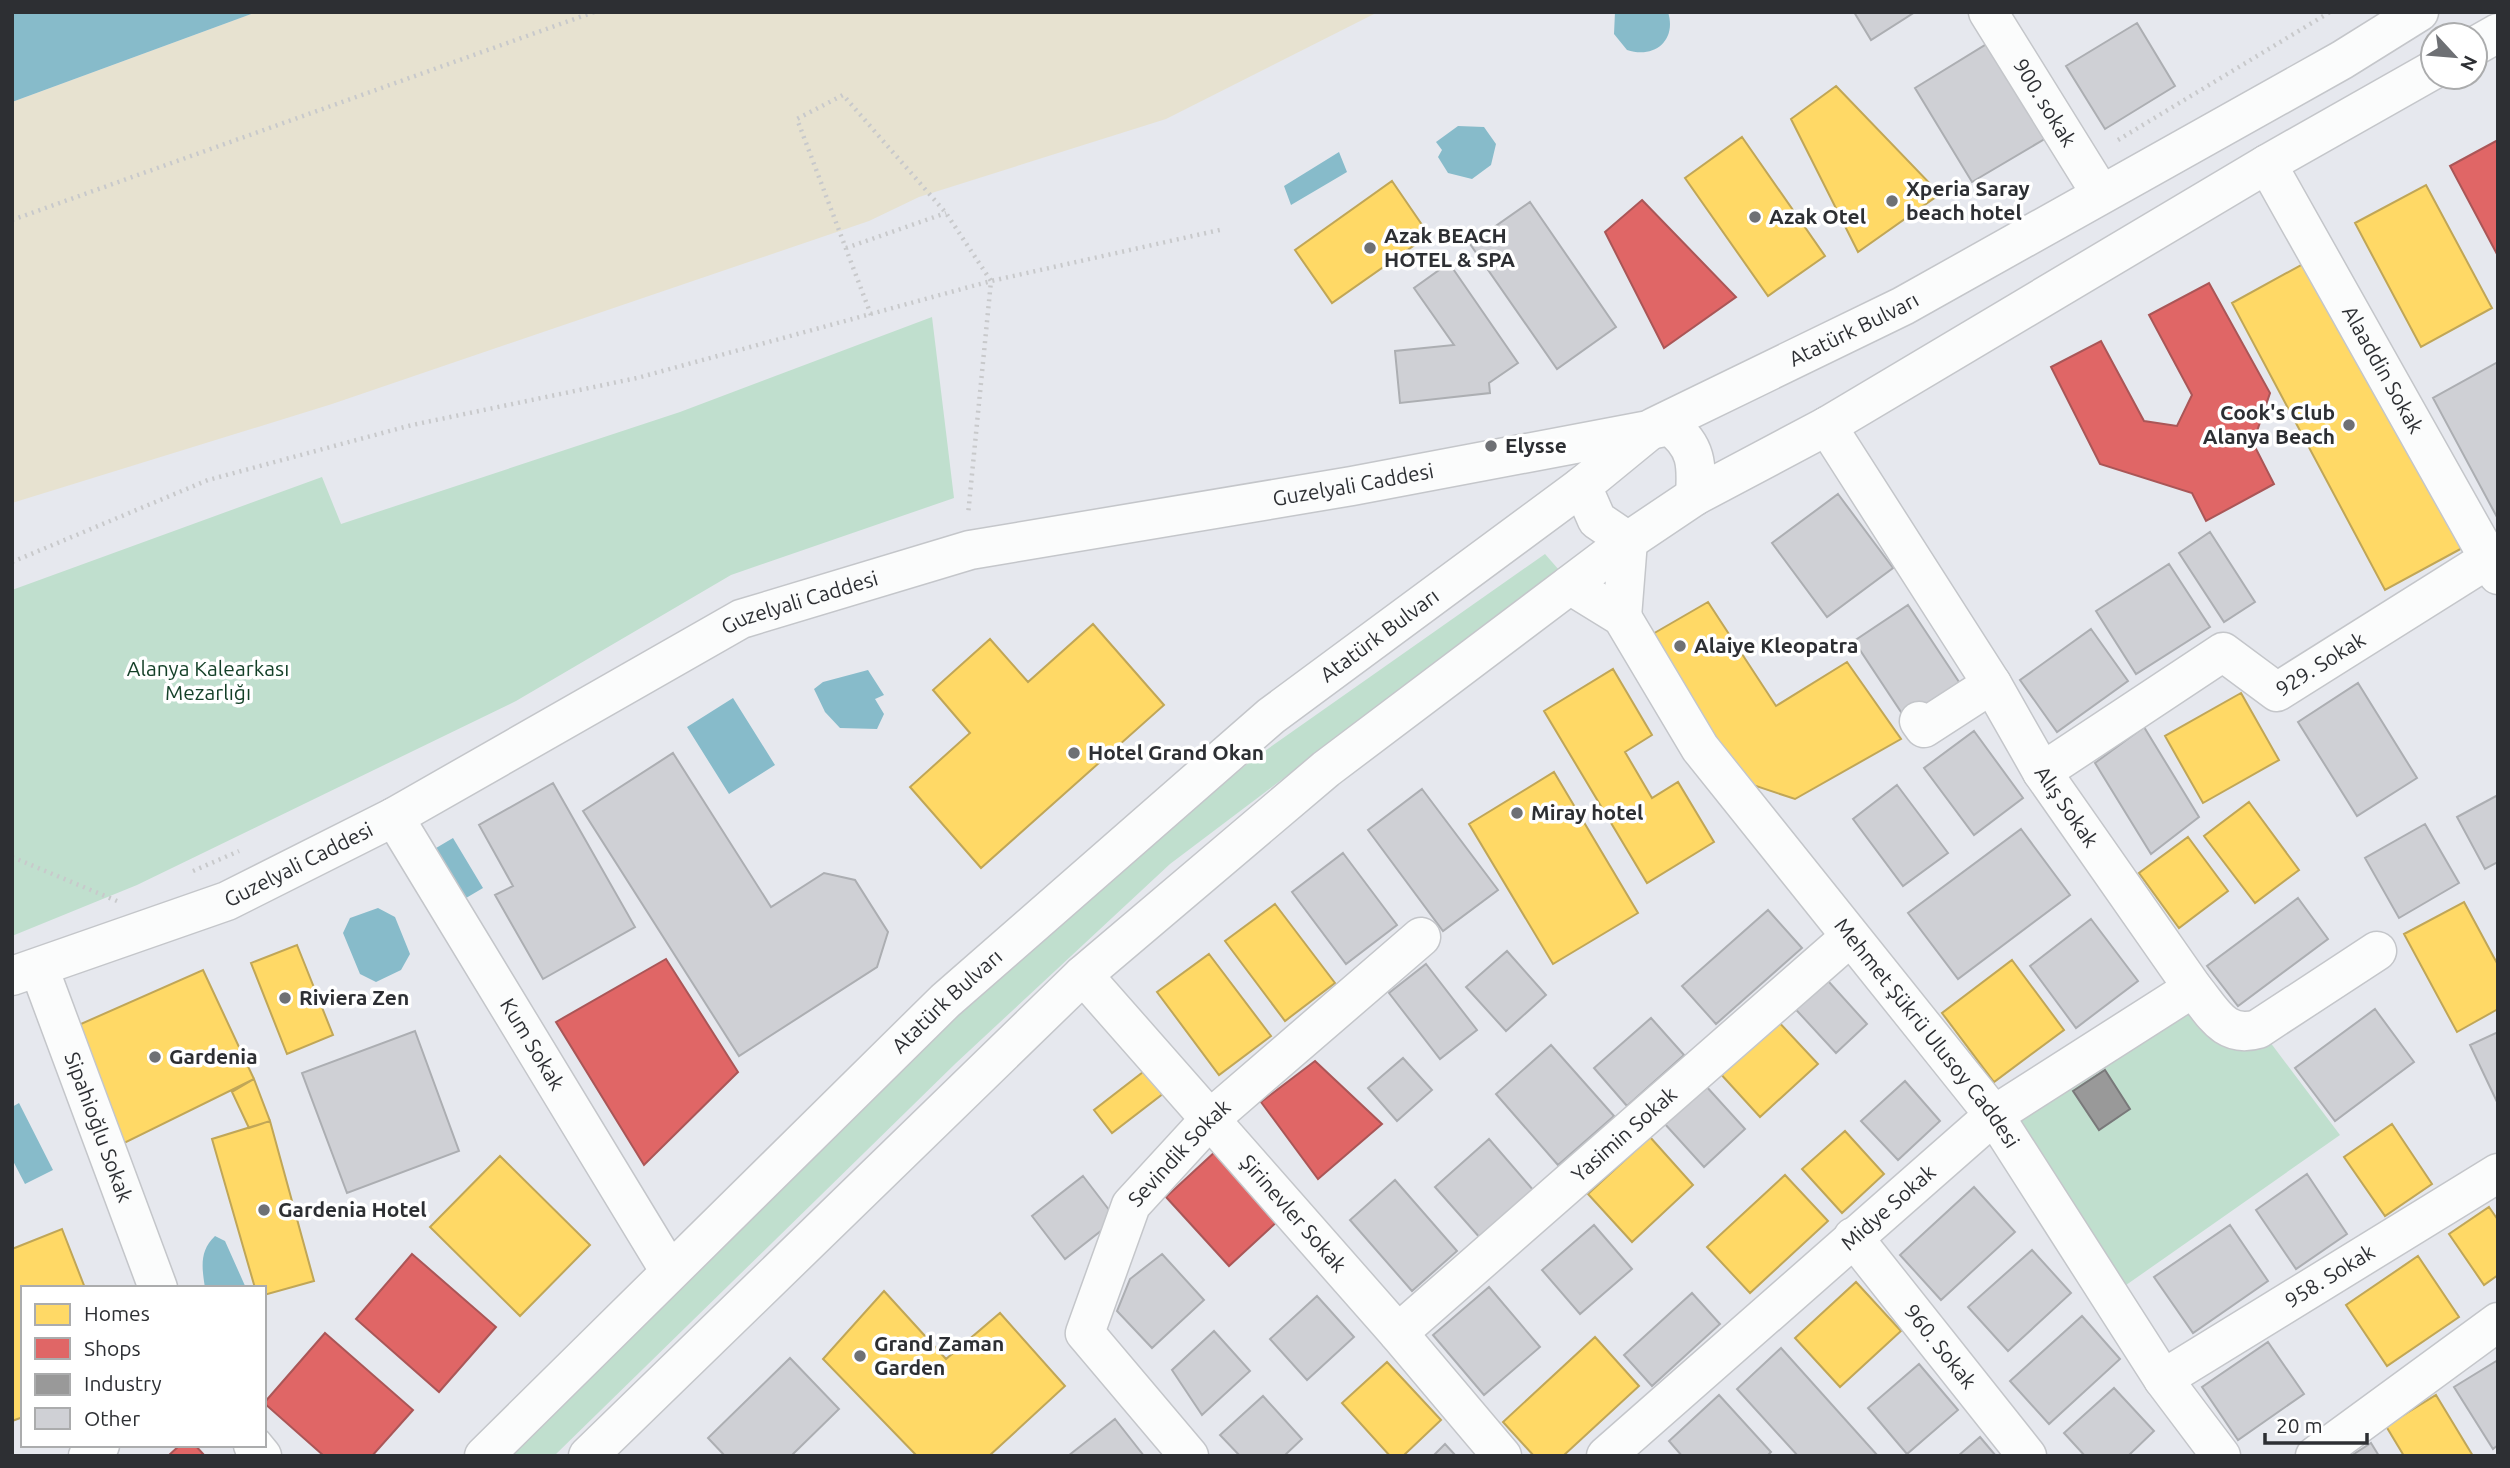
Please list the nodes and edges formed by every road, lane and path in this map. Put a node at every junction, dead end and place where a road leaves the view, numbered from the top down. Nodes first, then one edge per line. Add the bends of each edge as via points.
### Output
1 (594, 12) edge
2 (1988, 12) edge
3 (2419, 12) edge
4 (2419, 78) edge
5 (2267, 164) junction
6 (2101, 194) junction
7 (946, 213) junction
8 (12, 219) edge
9 (1224, 229) dead end
10 (846, 248) junction
11 (991, 281) junction
12 (871, 315) junction
13 (1827, 426) junction
14 (1654, 427) junction
15 (1582, 486) junction
16 (1695, 496) junction
17 (1628, 541) junction
18 (970, 550) junction
19 (12, 562) edge
20 (2495, 562) edge
21 (1570, 585) junction
22 (1622, 617) junction
23 (1992, 684) junction
24 (1919, 722) dead end
25 (2042, 772) junction
26 (394, 817) junction
27 (12, 857) edge
28 (121, 902) dead end
29 (1421, 937) dead end
30 (1850, 937) junction
31 (2377, 951) dead end
32 (26, 972) edge
33 (1083, 975) junction
34 (2193, 988) junction
35 (1994, 1115) junction
36 (1210, 1119) junction
37 (2498, 1173) edge
38 (1853, 1237) junction
39 (669, 1270) junction
40 (157, 1286) edge
41 (2498, 1322) edge
42 (1398, 1333) junction
43 (2163, 1379) junction
44 (484, 1456) edge
45 (588, 1456) edge
46 (1189, 1456) edge
47 (1502, 1456) edge
48 (1606, 1456) edge
49 (2027, 1456) edge
50 (2221, 1456) edge
51 (2315, 1456) edge

1 - 8 path
2 - 6 street, 900. sokak
3 - 6 street, Atatürk Bulvarı
4 - 5 street
5 - 13 street
5 - 20 street, Alaaddin Sokak
6 - 14 street, Atatürk Bulvarı via 1903,306
7 - 10 path
7 - 10 path via 843,95 797,119
7 - 11 path
9 - 11 path
10 - 12 path
11 - 12 path
11 - 18 path via 967,525
12 - 19 path via 637,378 412,425 208,480
13 - 16 street
13 - 23 street, Alış Sokak
14 - 15 street, Atatürk Bulvarı
14 - 16 street via 1670,426 1692,447 1697,463
14 - 18 street, Guzelyali Caddesi via 1352,486
15 - 17 street via 1597,520
15 - 39 street, Atatürk Bulvarı via 1271,716 945,1001
16 - 17 street
17 - 21 street
17 - 22 street
18 - 26 street, Guzelyali Caddesi via 741,619
20 - 25 street, 929. Sokak via 2277,692 2223,652
21 - 22 street, Mehmet Şükrü Ulusoy Caddesi
21 - 33 street via 1326,769
22 - 30 street, Mehmet Şükrü Ulusoy Caddesi via 1700,748
23 - 24 street via 1924,728
23 - 25 street, Alış Sokak
25 - 34 street, Alış Sokak
26 - 32 street, Guzelyali Caddesi via 227,901
26 - 39 street, Kum Sokak
27 - 28 path
29 - 36 street, Sevindik Sokak
30 - 35 street, Mehmet Şükrü Ulusoy Caddesi
30 - 42 street, Yasimin Sokak
31 - 34 street, Alış Sokak via 2273,1022 2252,1031 2231,1031
32 - 40 street, Sipahioğlu Sokak
33 - 36 street, Şirinevler Sokak
33 - 45 street
34 - 35 street, Midye Sokak
35 - 38 street, Midye Sokak
35 - 43 street, Mehmet Şükrü Ulusoy Caddesi
36 - 42 street, Şirinevler Sokak
36 - 46 street, Sevindik Sokak via 1131,1205 1085,1333
37 - 43 street, 958. Sokak
38 - 48 street, Midye Sokak
38 - 49 street, 960. Sokak
39 - 44 street, Atatürk Bulvarı
41 - 51 street
42 - 47 street, Şirinevler Sokak
43 - 50 street, Mehmet Şükrü Ulusoy Caddesi

